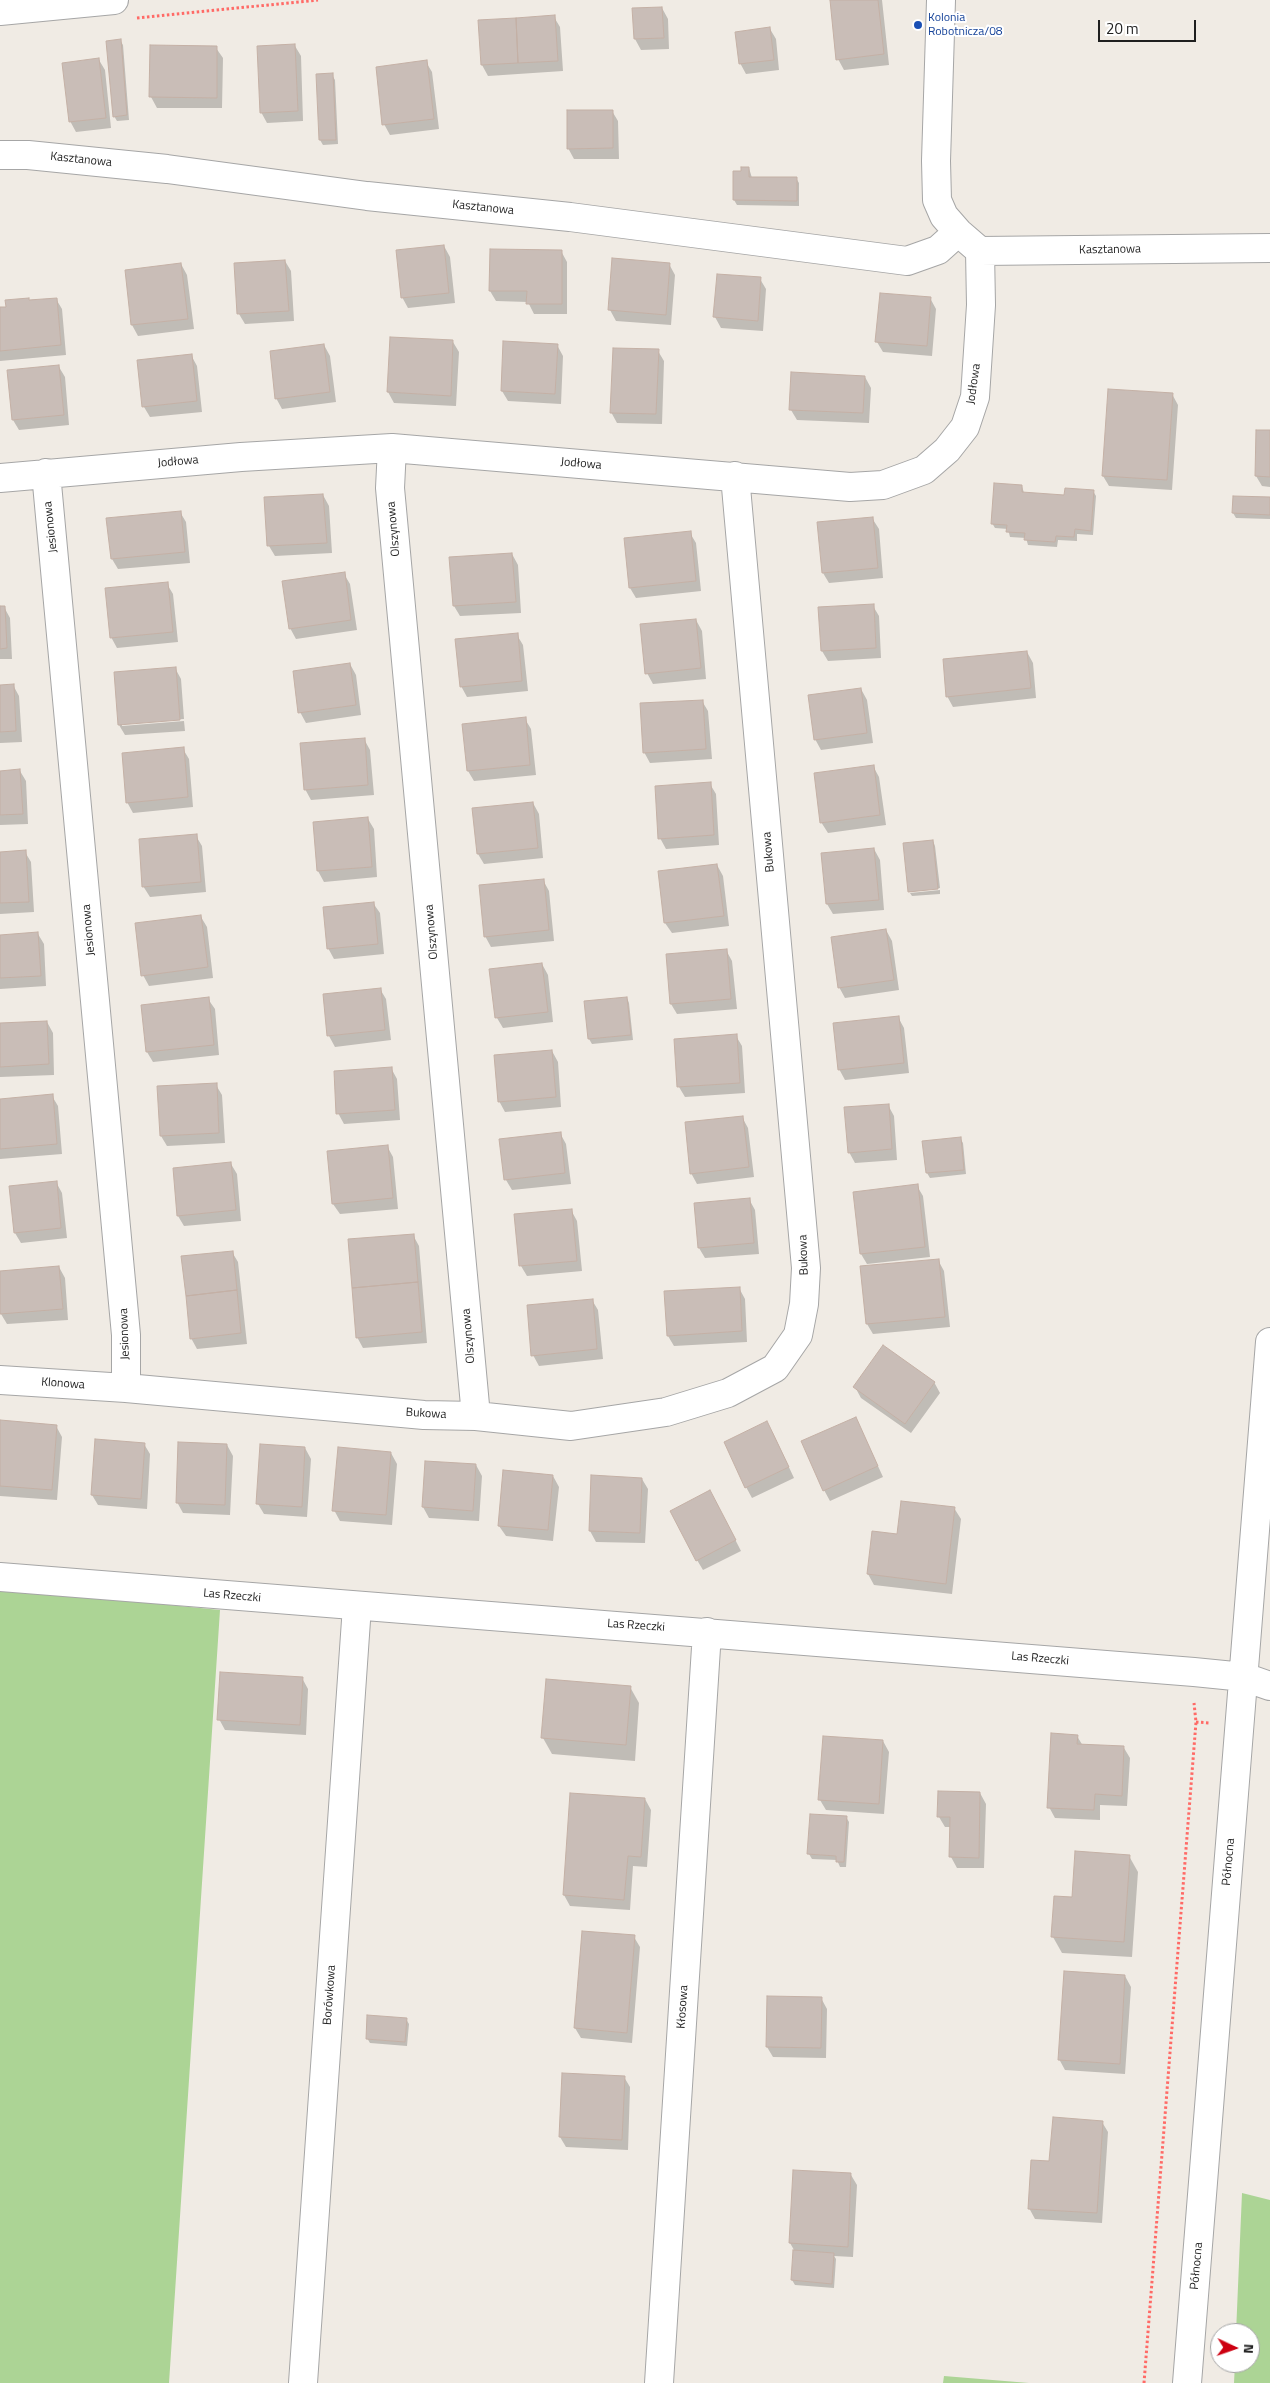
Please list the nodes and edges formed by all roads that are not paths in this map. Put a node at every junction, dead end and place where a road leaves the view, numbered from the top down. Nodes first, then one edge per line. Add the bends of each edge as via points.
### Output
1 (941, 0) edge
2 (122, 9) edge
3 (0, 11) edge
4 (0, 155) edge
5 (958, 232) junction
6 (1270, 248) edge
7 (980, 252) junction
8 (392, 448) junction
9 (46, 473) junction
10 (735, 476) junction
11 (0, 478) edge
12 (1270, 1342) edge
13 (0, 1380) edge
14 (126, 1388) junction
15 (476, 1416) junction
16 (0, 1577) edge
17 (357, 1606) junction
18 (707, 1632) junction
19 (1244, 1676) junction
20 (1270, 1686) edge
21 (303, 2383) edge
22 (659, 2383) edge
23 (1188, 2383) edge

1 - 5 street via 936,161 938,200 944,216
2 - 3 street
4 - 5 street, Kasztanowa via 167,169 907,261 938,250
5 - 7 street
6 - 7 street, Kasztanowa
7 - 10 street, Jodłowa via 981,305 975,397 965,427 947,450 924,470 883,485 850,487
8 - 9 street, Jodłowa
8 - 10 street, Jodłowa
8 - 15 street, Olszynowa via 390,488
9 - 11 street, Jodłowa
9 - 14 street, Jesionowa via 126,1335
10 - 15 street, Bukowa via 806,1258 804,1304 798,1335 775,1368 728,1393 666,1412 571,1426
12 - 19 street, Północna
13 - 14 street, Klonowa
14 - 15 street, Bukowa via 424,1415
16 - 17 street, Las Rzeczki
17 - 18 street, Las Rzeczki
17 - 21 street, Borówkowa
18 - 19 street, Las Rzeczki
18 - 22 street, Kłosowa
19 - 20 street, Las Rzeczki
19 - 23 street, Północna

